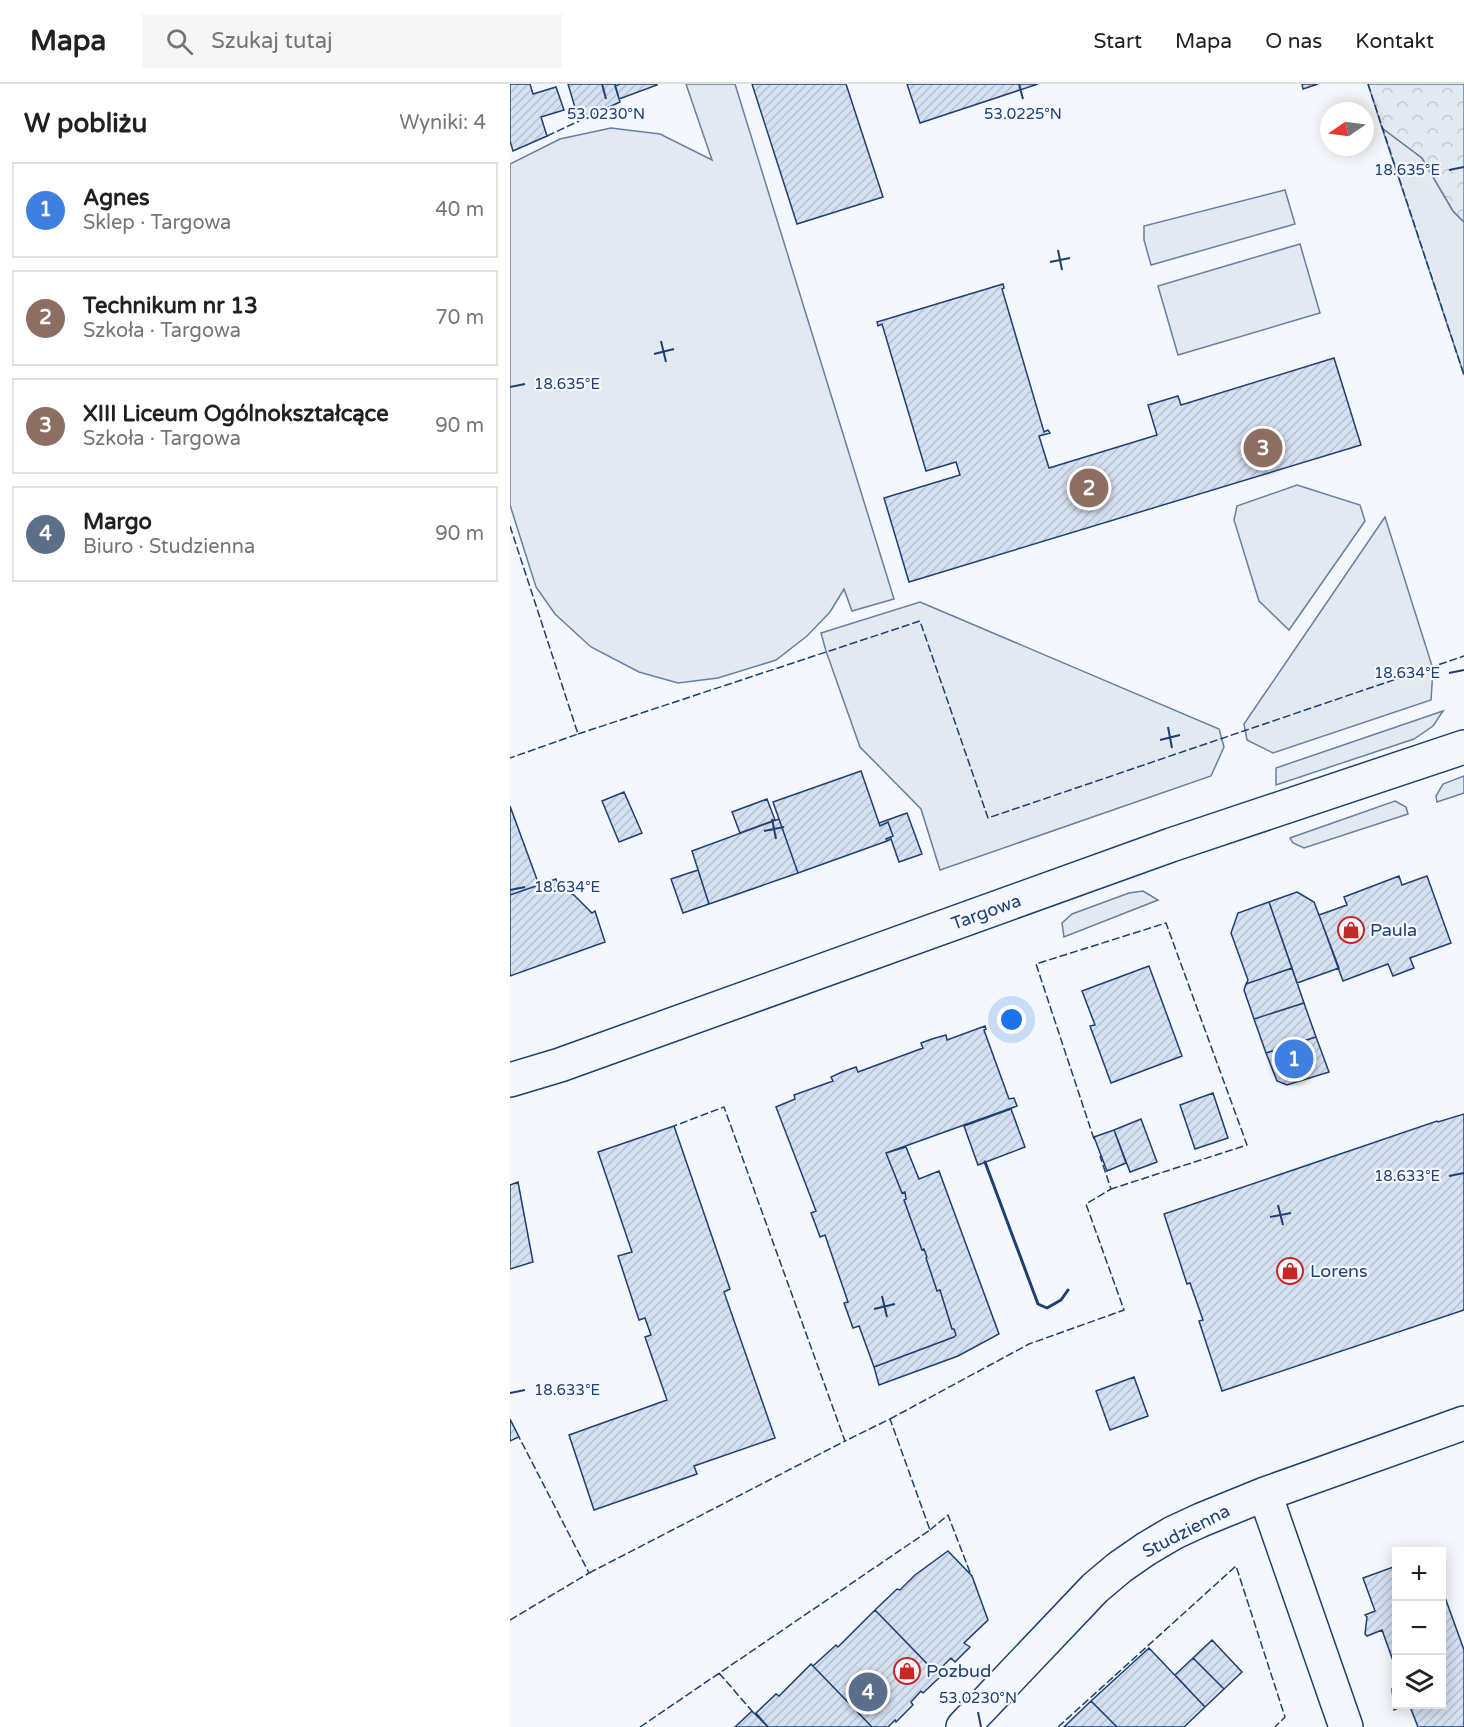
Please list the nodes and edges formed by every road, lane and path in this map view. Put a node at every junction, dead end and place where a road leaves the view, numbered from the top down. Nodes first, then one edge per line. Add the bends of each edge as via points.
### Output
1 (1464, 747) edge
2 (510, 1080) edge
3 (1464, 1423) edge
4 (1265, 1494) junction
5 (963, 1727) edge
6 (1346, 1727) edge

1 - 2 street, Targowa via 1171,846
3 - 4 street, Studzienna
4 - 5 street, Studzienna via 1173,1533 1120,1567 1095,1588
4 - 6 street

